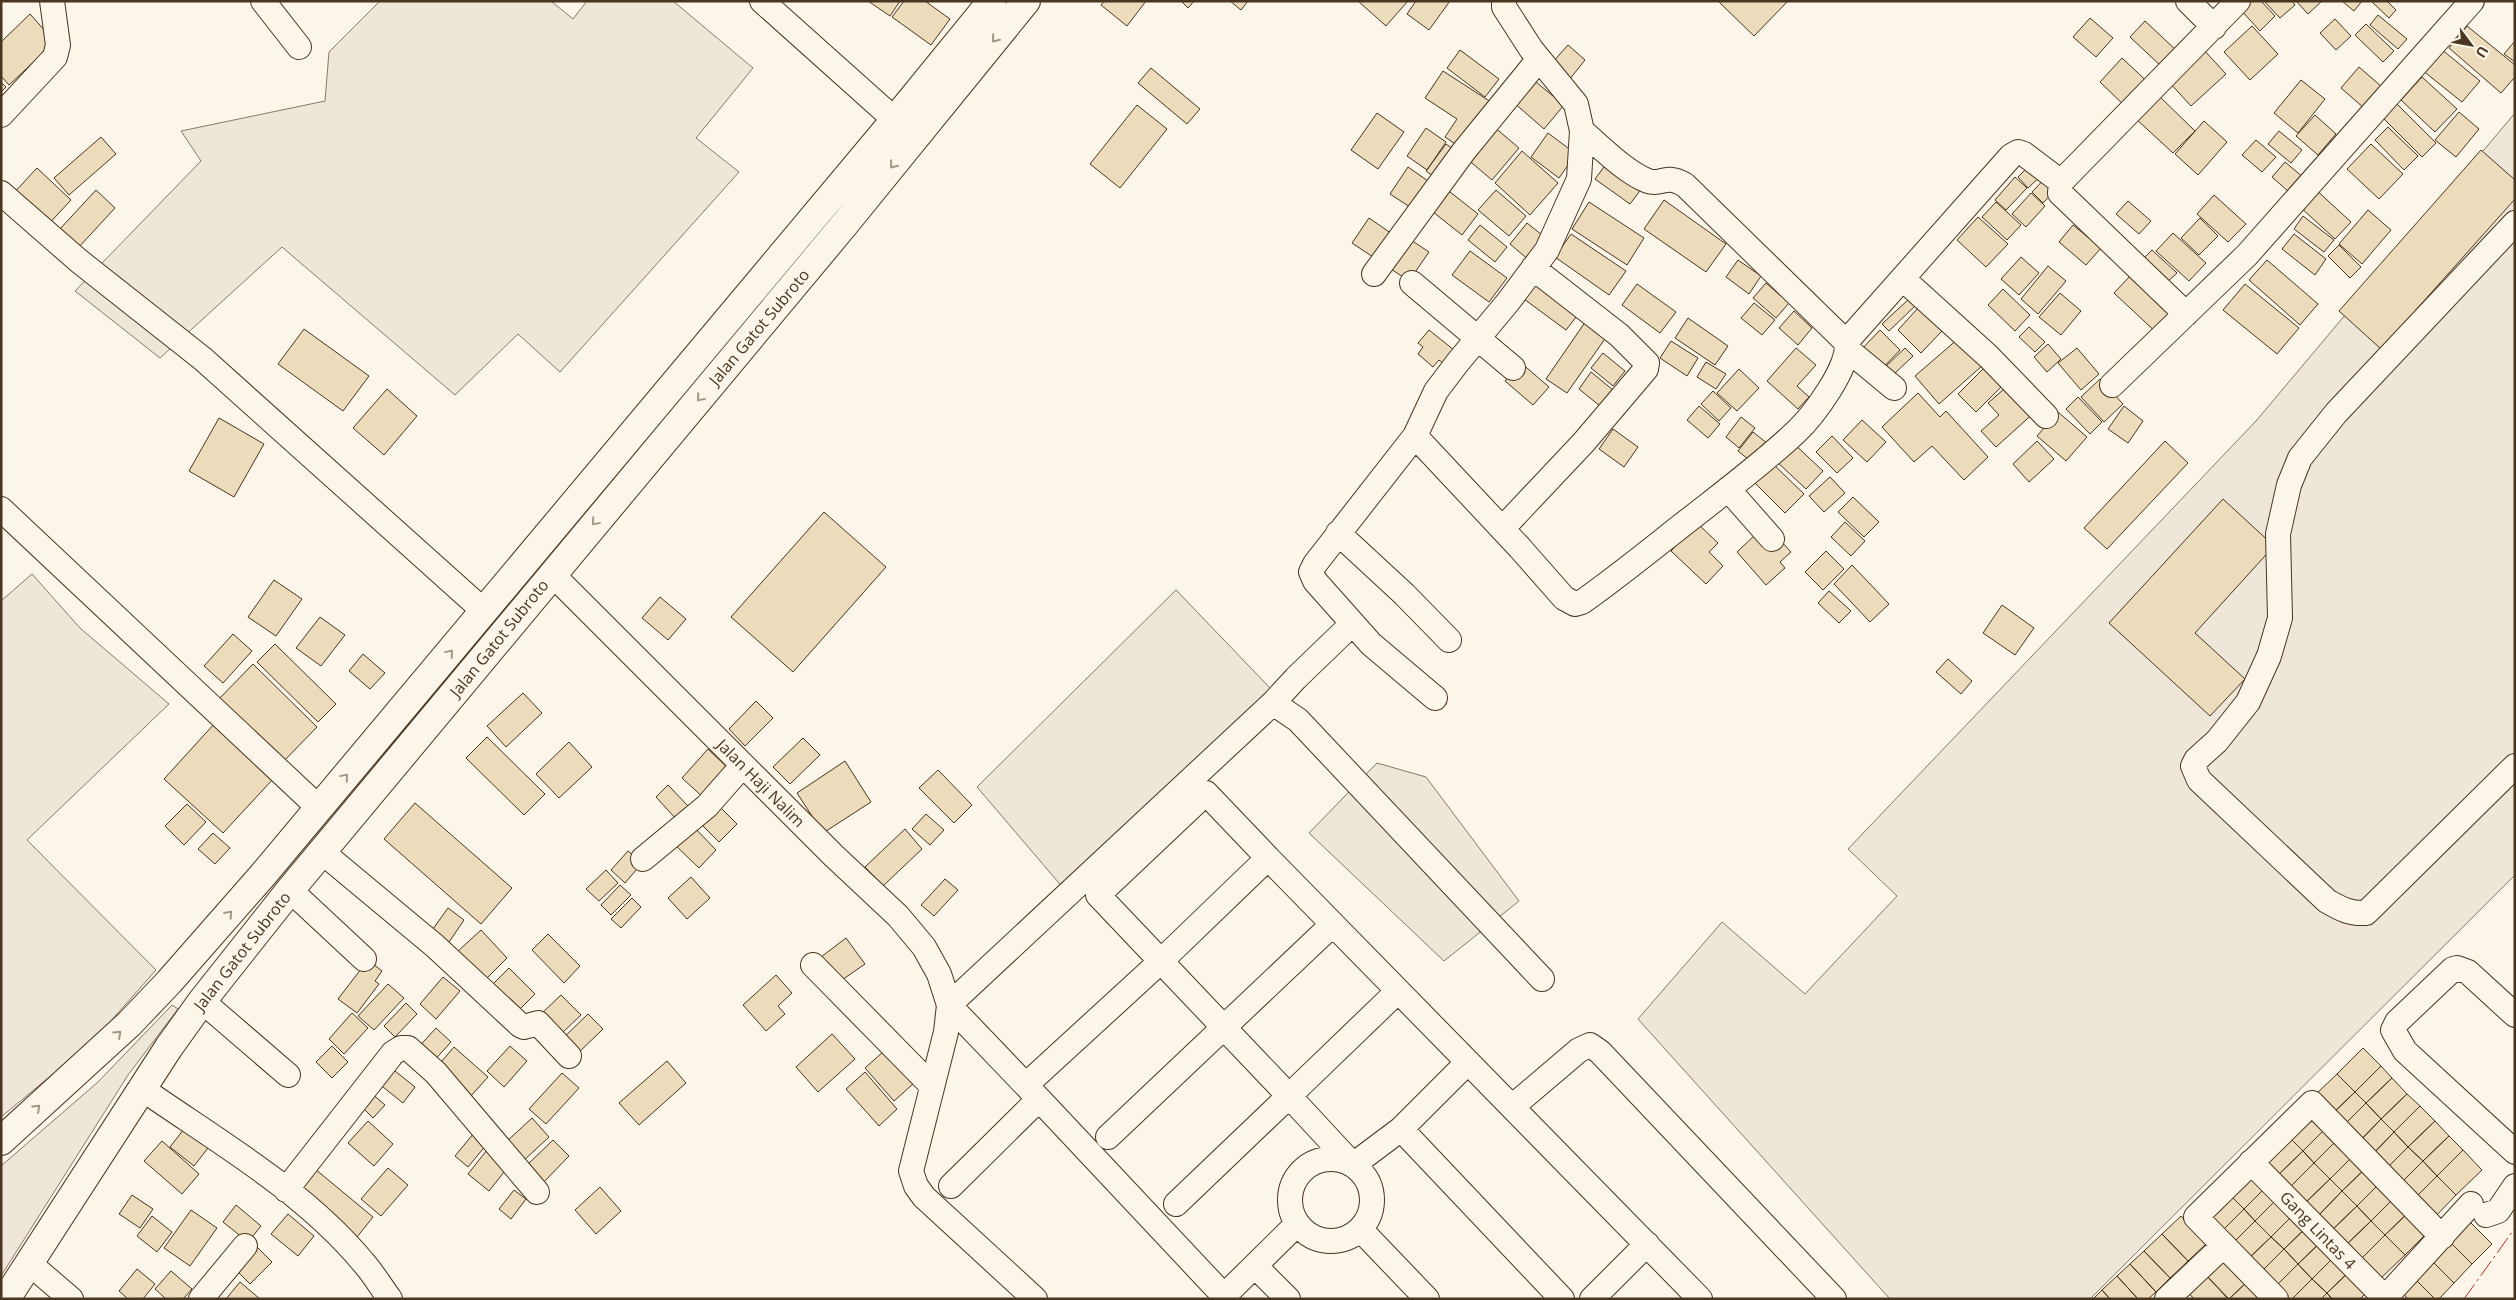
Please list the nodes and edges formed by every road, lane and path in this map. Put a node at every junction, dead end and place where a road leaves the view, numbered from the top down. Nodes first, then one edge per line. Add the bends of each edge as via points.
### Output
1 (52, 1) edge
2 (263, 1) edge
3 (762, 1) edge
4 (992, 1) edge
5 (1026, 1) edge
6 (1504, 1) edge
7 (2188, 1) edge
8 (2238, 1) edge
9 (2467, 3) edge
10 (2214, 27) junction
11 (299, 47) dead end
12 (1539, 59) junction
13 (1, 115) edge
14 (895, 120) junction
15 (1582, 131) junction
16 (2061, 182) junction
17 (1, 193) edge
18 (2515, 223) edge
19 (1533, 268) junction
20 (1374, 274) dead end
21 (1903, 279) junction
22 (1412, 283) dead end
23 (2186, 314) junction
24 (1476, 339) junction
25 (1847, 346) junction
26 (1513, 368) dead end
27 (2112, 385) dead end
28 (1894, 388) dead end
29 (2046, 416) dead end
30 (1415, 436) junction
31 (1728, 489) junction
32 (1, 509) edge
33 (1502, 529) junction
34 (1338, 533) junction
35 (1772, 539) dead end
36 (552, 574) junction
37 (484, 612) junction
38 (1352, 624) junction
39 (1449, 640) dead end
40 (1435, 698) dead end
41 (1273, 703) junction
42 (743, 765) junction
43 (2515, 766) edge
44 (319, 808) junction
45 (322, 852) junction
46 (643, 858) dead end
47 (1268, 858) junction
48 (290, 890) junction
49 (1332, 925) junction
50 (364, 959) dead end
51 (1160, 962) junction
52 (813, 964) dead end
53 (1542, 979) dead end
54 (1398, 992) junction
55 (202, 1002) junction
56 (949, 1005) junction
57 (2515, 1015) edge
58 (1223, 1028) junction
59 (569, 1056) dead end
60 (1468, 1062) junction
61 (288, 1075) dead end
62 (930, 1085) junction
63 (141, 1088) junction
64 (1033, 1092) junction
65 (1289, 1096) junction
66 (1512, 1107) junction
67 (1401, 1129) junction
68 (1108, 1137) dead end
69 (1, 1142) edge
70 (2515, 1152) edge
71 (2251, 1162) junction
72 (1353, 1165) junction
73 (951, 1186) dead end
74 (2515, 1186) edge
75 (286, 1190) junction
76 (537, 1192) dead end
77 (1176, 1204) dead end
78 (1297, 1224) junction
79 (1360, 1229) junction
80 (2442, 1237) junction
81 (1647, 1244) junction
82 (245, 1246) dead end
83 (2223, 1246) junction
84 (29, 1263) junction
85 (1255, 1266) junction
86 (1223, 1297) edge
87 (2384, 1298) edge
88 (6, 1299) edge
89 (71, 1299) edge
90 (201, 1299) edge
91 (390, 1299) edge
92 (1035, 1299) edge
93 (1288, 1299) edge
94 (1427, 1299) edge
95 (1562, 1299) edge
96 (1592, 1299) edge
97 (1700, 1299) edge
98 (1834, 1299) edge
99 (2167, 1299) edge
100 (2276, 1299) edge

1 - 13 street via 58,45 55,57
2 - 11 street
3 - 14 street
4 - 14 highway, Jalan Gatot Subroto
5 -> 36 highway, Jalan Gatot Subroto via 844,225
6 - 12 street via 1504,8
7 - 10 street
8 - 10 street
9 - 23 street via 2247,255
10 - 16 street
12 - 15 street via 1576,104
12 - 20 street via 1464,151
14 - 37 highway, Jalan Gatot Subroto
15 - 19 street via 1579,179 1547,250
15 - 25 street via 1647,181 1671,178 1685,185
16 - 21 street via 2024,154 2018,152 2011,156
16 - 23 street via 2060,193
17 - 37 street via 79,261 203,359
18 - 43 street via 2336,413 2300,458 2289,485 2278,534 2280,618 2269,656 2248,702 2193,766 2199,780 2327,901 2355,914 2366,913
19 - 24 street
19 - 33 street via 1619,335 1647,363 1646,369 1584,442
21 - 25 street
21 - 29 street via 1976,344
22 - 24 street
23 - 27 street
24 - 26 street
24 - 30 street via 1436,392
25 - 28 street
25 - 31 street via 1842,366 1797,432
30 - 33 street
30 - 34 street
31 - 33 street via 1620,575 1575,604 1564,598
31 - 35 street
32 - 44 street
34 - 38 street via 1311,572
34 - 39 street
36 - 42 street, Jalan Haji Nalim
36 - 45 highway, Jalan Gatot Subroto
44 -> 37 highway, Jalan Gatot Subroto
38 - 40 street
38 - 41 street
41 - 53 street via 1298,720
41 - 56 street
42 - 46 street via 707,806
42 - 56 street, Jalan Haji Nalim via 898,916 924,947 939,974
69 -> 44 highway, Jalan Gatot Subroto via 170,982
45 - 48 highway, Jalan Gatot Subroto
45 - 59 street via 435,946 520,1025 538,1023
47 - 49 street
47 - 51 street
47 - 51 street via 1206,793 1098,895
48 - 50 street
48 - 55 highway, Jalan Gatot Subroto
49 - 54 street
49 - 58 street
51 - 58 street
51 - 64 street
52 - 62 street
54 - 60 street
54 - 65 street
55 - 61 street
55 - 63 highway, Jalan Gatot Subroto
56 - 62 street via 946,1032
56 - 64 street
57 - 70 street via 2468,972 2457,968 2397,1022 2393,1030 2405,1051
58 - 65 street
58 - 68 street
60 - 66 street
60 - 67 street
62 - 92 street via 911,1162 916,1186
63 - 75 street
63 - 84 highway, Jalan Gatot Subroto
64 - 73 street
64 - 86 street
65 - 72 street
65 - 77 street
66 - 81 street
66 - 98 street via 1579,1050 1590,1045
67 - 72 street
67 - 95 street
71 - 80 street via 2312,1103
71 - 83 street via 2196,1217
71 - 87 street, Gang Lintas 4
72 - 78 street via 1332,1158 1308,1165 1298,1174 1290,1199 1291,1212
72 - 79 street via 1366,1178 1371,1191 1372,1205
74 - 80 street via 2498,1211 2478,1209
75 - 76 street via 393,1053 408,1048 436,1073
75 - 91 street via 308,1206 363,1261
78 - 79 street via 1318,1239 1333,1241 1346,1238
78 - 85 street
79 - 94 street
80 - 87 street
81 - 96 street
81 - 97 street
82 - 90 street
83 - 99 street
83 - 100 street
84 - 88 highway, Jalan Gatot Subroto
84 - 89 street
85 - 86 street
85 - 93 street

